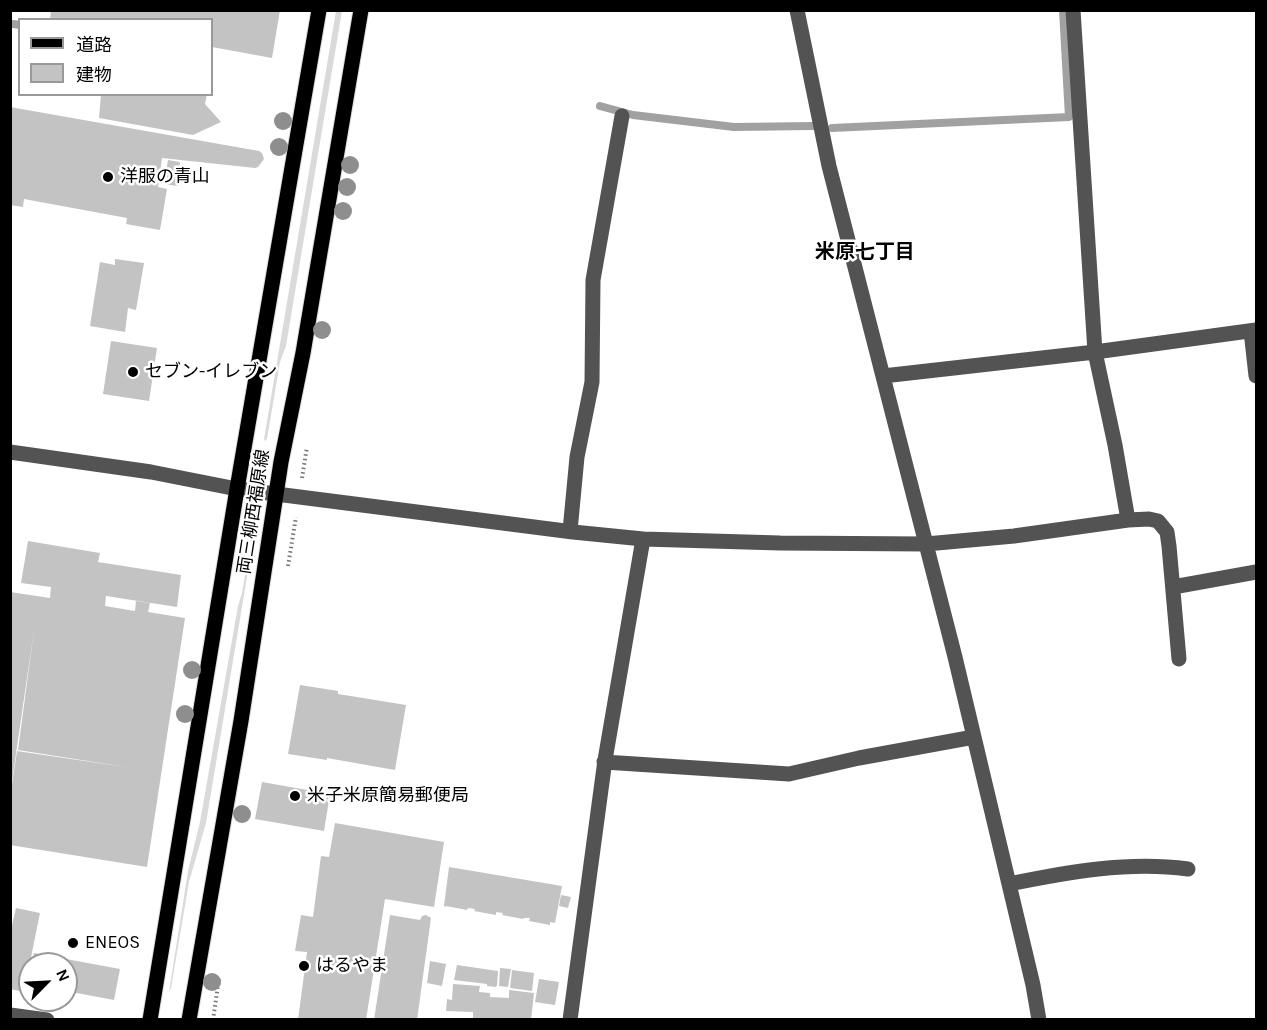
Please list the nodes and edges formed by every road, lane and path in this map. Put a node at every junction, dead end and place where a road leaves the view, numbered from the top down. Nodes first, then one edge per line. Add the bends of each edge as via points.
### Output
1 (319, 10) edge
2 (361, 10) edge
3 (797, 10) edge
4 (1073, 10) edge
5 (622, 116) dead end
6 (1254, 330) edge
7 (1095, 352) junction
8 (883, 376) junction
9 (1257, 376) edge
10 (10, 452) edge
11 (237, 489) junction
12 (276, 494) junction
13 (1128, 520) junction
14 (570, 531) junction
15 (643, 539) junction
16 (926, 544) junction
17 (1257, 572) edge
18 (1173, 588) junction
19 (1179, 659) dead end
20 (974, 737) junction
21 (604, 762) junction
22 (1188, 869) dead end
23 (1009, 884) junction
24 (10, 1015) edge
25 (47, 1020) edge
26 (150, 1020) edge
27 (189, 1020) edge
28 (570, 1020) edge
29 (1040, 1020) edge

1 - 11 main road, 両三柳西福原線
2 - 12 main road, 両三柳西福原線
3 - 8 street via 829,166
4 - 7 street
5 - 14 street via 593,279 592,382 577,457
6 - 7 street
6 - 9 street
7 - 8 street
7 - 13 street
8 - 16 street
10 - 11 street
11 - 12 street
11 - 26 main road, 両三柳西福原線
12 - 14 street
12 - 27 main road, 両三柳西福原線
13 - 16 street
13 - 18 street via 1158,521 1167,532
14 - 15 street
15 - 16 street
15 - 21 street
16 - 20 street
17 - 18 street
18 - 19 street
20 - 21 street via 789,774
20 - 23 street
21 - 28 street
22 - 23 street via 1096,868
23 - 29 street
24 - 25 street

